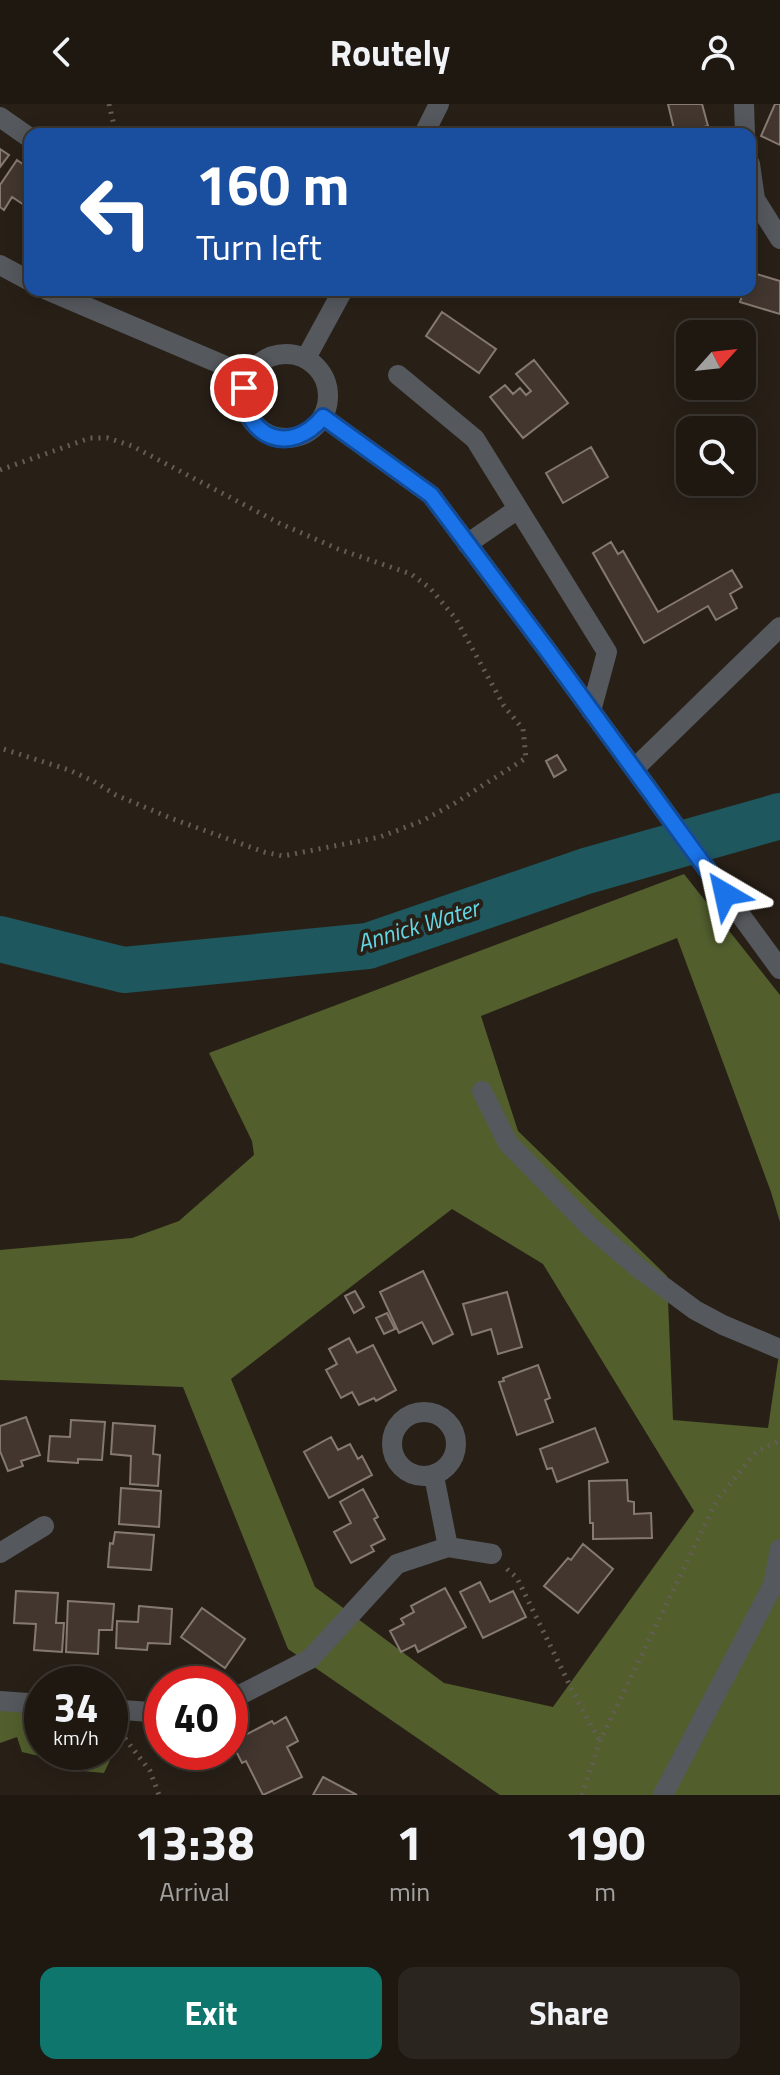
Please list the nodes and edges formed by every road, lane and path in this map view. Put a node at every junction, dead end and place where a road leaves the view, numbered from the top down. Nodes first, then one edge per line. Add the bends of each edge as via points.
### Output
1 (109, 104) edge
2 (439, 104) edge
3 (744, 104) edge
4 (0, 117) edge
5 (115, 128) edge
6 (427, 128) edge
7 (745, 128) edge
8 (24, 134) edge
9 (756, 201) edge
10 (780, 239) edge
11 (0, 265) edge
12 (24, 278) edge
13 (61, 296) edge
14 (340, 296) edge
15 (306, 358) junction
16 (398, 375) dead end
17 (249, 376) junction
18 (323, 417) junction
19 (0, 470) edge
20 (518, 509) junction
21 (467, 544) junction
22 (780, 627) edge
23 (591, 711) junction
24 (0, 748) edge
25 (634, 769) junction
26 (780, 969) edge
27 (482, 1091) dead end
28 (780, 1349) edge
29 (780, 1440) edge
30 (434, 1476) dead end
31 (44, 1526) dead end
32 (448, 1547) junction
33 (780, 1549) edge
34 (0, 1553) edge
35 (492, 1554) joint
36 (248, 1691) edge
37 (0, 1701) edge
38 (24, 1703) edge
39 (600, 1741) junction
40 (128, 1742) edge
41 (159, 1795) edge
42 (582, 1795) edge
43 (663, 1795) edge

1 - 5 path
2 - 6 street
3 - 7 street
4 - 8 street
9 - 10 street
11 - 12 street
13 - 17 street
14 - 15 street
15 - 17 street via 268,358
15 - 18 street via 317,366 329,391
16 - 20 street via 475,439
17 - 18 street via 244,403 260,430 288,439 314,429
18 - 21 street via 431,495
19 - 24 path via 90,438 108,438 279,523 411,574 456,619 504,706 523,729 526,758 422,821 380,837 283,856 173,819 69,770
20 - 21 street
20 - 23 street via 607,652
21 - 23 street
22 - 25 street
23 - 25 street
25 - 26 street
27 - 28 street via 508,1143 590,1227 695,1310
29 - 39 path via 756,1452 717,1500
30 - 32 street
31 - 34 street
32 - 35 street
32 - 36 street via 397,1564 310,1659
33 - 43 street via 773,1585
35 - 39 path via 517,1578
37 - 38 street
39 - 42 path
40 - 41 path via 150,1771

